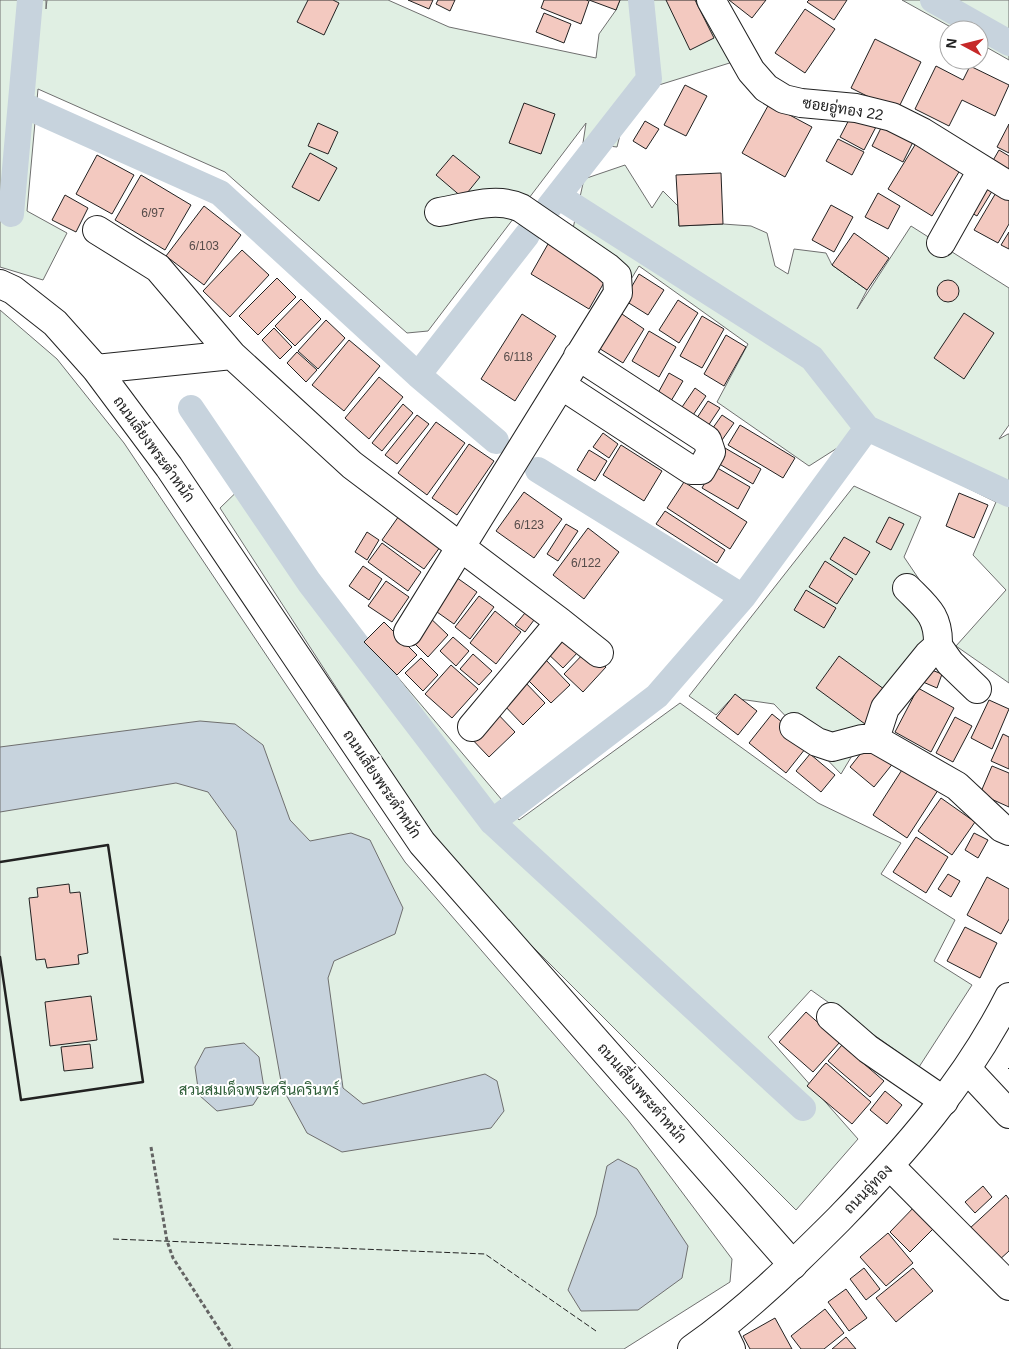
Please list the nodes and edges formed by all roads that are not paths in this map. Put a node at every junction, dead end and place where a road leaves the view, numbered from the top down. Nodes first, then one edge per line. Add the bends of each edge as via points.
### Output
1 (711, 0) edge
2 (982, 170) junction
3 (1009, 186) edge
4 (439, 212) dead end
5 (97, 230) dead end
6 (941, 243) dead end
7 (0, 284) edge
8 (232, 355) junction
9 (578, 356) junction
10 (96, 369) junction
11 (561, 385) junction
12 (461, 546) junction
13 (907, 588) dead end
14 (560, 622) junction
15 (408, 632) dead end
16 (938, 646) junction
17 (599, 654) dead end
18 (976, 689) dead end
19 (472, 727) dead end
20 (794, 727) dead end
21 (875, 739) junction
22 (1009, 831) edge
23 (1009, 997) edge
24 (831, 1017) dead end
25 (967, 1069) junction
26 (944, 1101) junction
27 (1009, 1114) edge
28 (890, 1166) junction
29 (794, 1265) junction
30 (1009, 1286) edge
31 (726, 1339) edge
32 (692, 1349) edge

1 - 2 street, ซอยอู่ทอง 22 via 751,71 766,88 784,99 801,103 856,108 892,117
2 - 3 street, ซอยอู่ทอง 22
2 - 6 street
4 - 9 street via 497,202 512,204 617,276 618,293
5 - 8 street via 158,268
7 - 10 street, ถนนเลี่ยงพระตำหนัก via 56,323
8 - 10 street
8 - 12 street via 352,465
9 - 11 street
9 - 11 street via 707,440 711,452 701,470 691,470
10 - 29 street, ถนนเลี่ยงพระตำหนัก via 169,467 422,843
11 - 12 street
12 - 14 street
12 - 15 street
13 - 16 street via 932,613
14 - 17 street
14 - 19 street
16 - 18 street
16 - 21 street via 885,708
20 - 21 street via 817,742 832,747
21 - 22 street via 957,786
23 - 25 street, ถนนอู่ทอง
24 - 26 street via 868,1049
25 - 26 street, ถนนอู่ทอง
25 - 27 street
26 - 28 street, ถนนอู่ทอง
28 - 29 street, ถนนอู่ทอง
28 - 30 street
29 - 31 street, ถนนอู่ทอง
31 - 32 street, ถนนอู่ทอง

